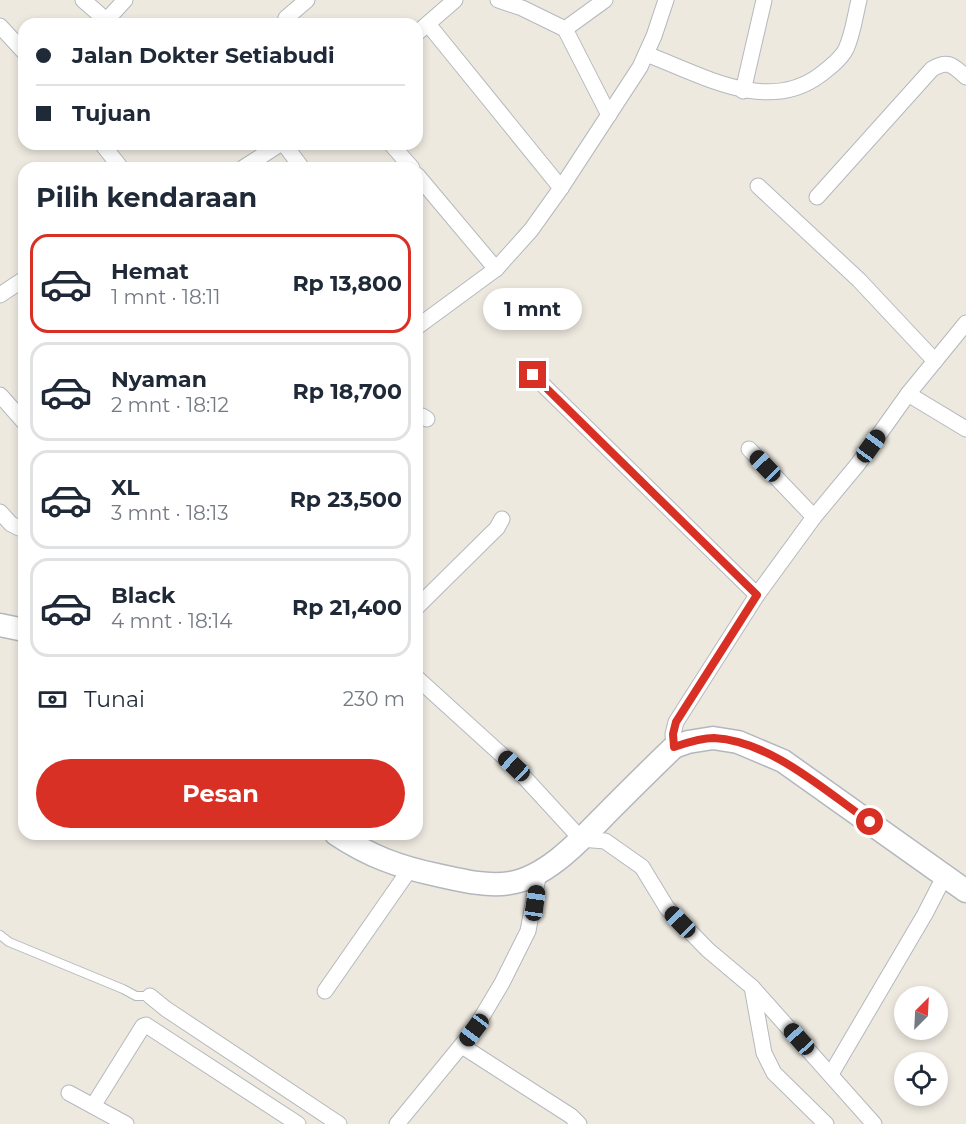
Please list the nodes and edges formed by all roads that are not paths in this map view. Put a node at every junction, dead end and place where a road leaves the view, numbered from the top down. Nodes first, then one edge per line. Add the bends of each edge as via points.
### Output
1 (83, 0) edge
2 (125, 0) edge
3 (307, 0) edge
4 (455, 0) edge
5 (498, 0) edge
6 (605, 0) edge
7 (666, 0) edge
8 (764, 0) edge
9 (859, 0) edge
10 (101, 18) edge
11 (109, 18) edge
12 (286, 18) edge
13 (0, 26) edge
14 (423, 28) edge
15 (565, 28) junction
16 (18, 46) edge
17 (646, 54) junction
18 (966, 77) edge
19 (743, 91) junction
20 (609, 115) junction
21 (107, 150) edge
22 (272, 150) edge
23 (287, 150) edge
24 (397, 150) edge
25 (116, 162) edge
26 (253, 162) edge
27 (297, 162) edge
28 (407, 162) edge
29 (423, 181) edge
30 (758, 186) dead end
31 (561, 188) junction
32 (817, 196) dead end
33 (496, 269) junction
34 (18, 283) edge
35 (0, 295) edge
36 (423, 322) edge
37 (966, 323) edge
38 (935, 361) junction
39 (533, 375) dead end
40 (908, 394) junction
41 (0, 395) edge
42 (18, 415) edge
43 (966, 429) edge
44 (749, 449) dead end
45 (0, 512) edge
46 (814, 517) junction
47 (502, 519) dead end
48 (18, 528) edge
49 (757, 595) junction
50 (423, 601) edge
51 (423, 683) edge
52 (674, 747) junction
53 (580, 838) junction
54 (346, 840) edge
55 (410, 869) junction
56 (539, 872) junction
57 (945, 875) junction
58 (966, 891) edge
59 (0, 935) edge
60 (752, 987) junction
61 (325, 991) dead end
62 (150, 996) joint
63 (462, 1046) junction
64 (831, 1074) junction
65 (69, 1093) dead end
66 (93, 1106) junction
67 (126, 1124) edge
68 (298, 1124) edge
69 (339, 1124) edge
70 (397, 1124) edge
71 (579, 1124) edge
72 (826, 1124) edge
73 (874, 1124) edge

1 - 10 street
2 - 11 street
3 - 12 street
4 - 14 street
5 - 15 street
6 - 15 street
7 - 17 street
8 - 19 street
9 - 19 street via 846,51 832,66 812,81 790,90
13 - 16 street
14 - 31 street
15 - 20 street
17 - 19 street
17 - 20 street
18 - 32 street via 950,64 932,69
20 - 31 street
21 - 25 street
22 - 26 street
23 - 27 street
24 - 28 street
29 - 33 street
30 - 38 street via 860,280
31 - 33 street
33 - 36 street
34 - 35 street
37 - 38 street
38 - 40 street
39 - 49 street
40 - 43 street
40 - 46 street
41 - 42 street
44 - 46 street
45 - 48 street
46 - 49 street
47 - 50 street
49 - 52 street via 676,722
51 - 53 street via 514,766
52 - 53 main road
52 - 57 main road via 713,738 756,748 783,761
53 - 56 main road
53 - 60 street via 605,841 642,867 667,908
54 - 55 main road via 371,855
55 - 56 main road via 491,884 511,883
55 - 61 street
56 - 63 street via 528,931 502,983
57 - 58 main road
57 - 64 street
59 - 62 lane via 136,996
60 - 64 street
60 - 72 street via 764,1053 774,1073
62 - 69 street
63 - 70 street
63 - 71 street
64 - 73 street
65 - 66 street
66 - 67 street
66 - 68 street via 146,1025

